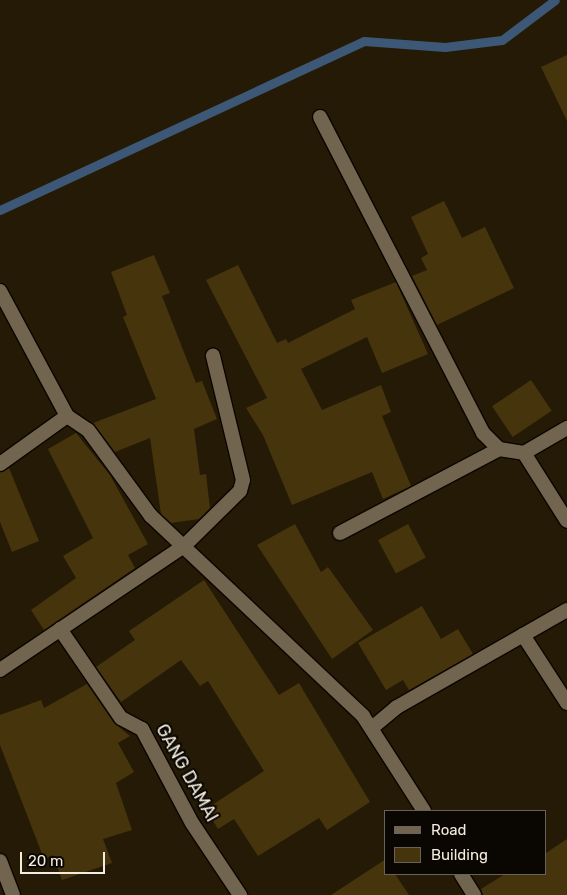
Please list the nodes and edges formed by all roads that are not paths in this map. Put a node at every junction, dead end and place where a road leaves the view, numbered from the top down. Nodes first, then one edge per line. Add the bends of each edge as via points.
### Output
1 (320, 118) dead end
2 (0, 291) edge
3 (213, 356) dead end
4 (67, 416) junction
5 (567, 428) edge
6 (499, 449) junction
7 (524, 452) junction
8 (0, 464) edge
9 (567, 521) edge
10 (340, 533) dead end
11 (184, 546) junction
12 (567, 610) edge
13 (60, 629) junction
14 (523, 636) junction
15 (0, 670) edge
16 (567, 703) edge
17 (373, 727) junction
18 (423, 810) edge
19 (0, 861) edge
20 (463, 875) edge
21 (13, 895) edge
22 (240, 895) edge
23 (474, 895) edge

1 - 6 street via 483,433
2 - 4 street
3 - 11 street via 243,480 240,490
4 - 8 street
4 - 11 street via 88,430 151,516
5 - 7 street
6 - 7 street
6 - 10 street
7 - 9 street
11 - 13 street
11 - 17 street
12 - 14 street
13 - 15 street
13 - 22 street, GANG DAMAI via 121,718 142,729 192,823
14 - 16 street
14 - 17 street via 397,707
17 - 18 street
19 - 21 street
20 - 23 street

